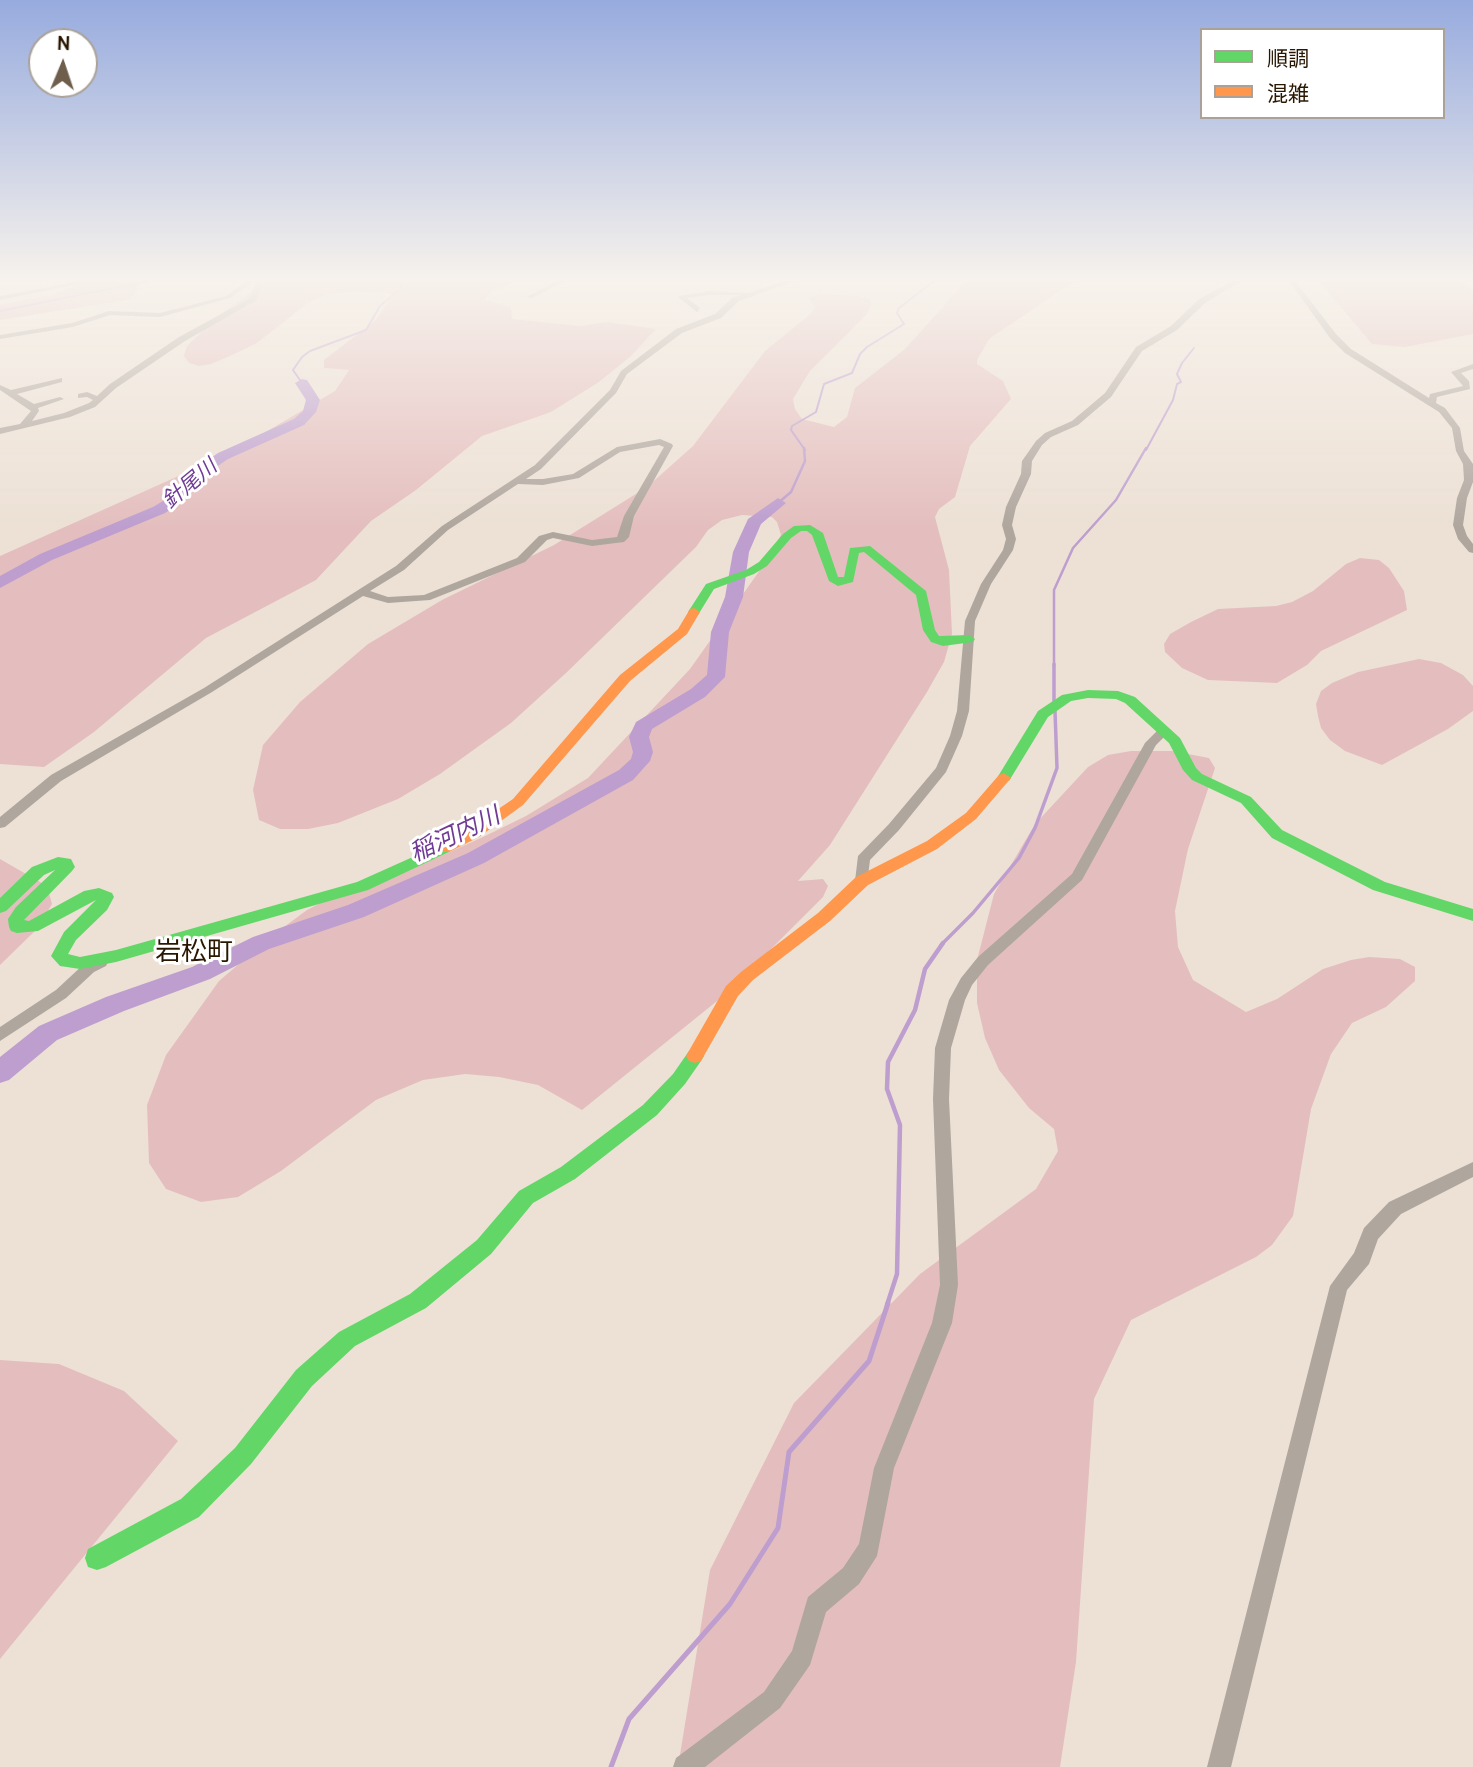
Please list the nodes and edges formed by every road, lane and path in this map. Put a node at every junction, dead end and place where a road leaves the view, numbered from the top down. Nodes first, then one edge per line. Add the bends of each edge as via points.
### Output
1 (145, 363) edge
2 (636, 363) edge
3 (1129, 363) edge
4 (1368, 363) edge
5 (1473, 366) edge
6 (60, 380) dead end
7 (0, 387) edge
8 (10, 393) junction
9 (80, 396) dead end
10 (60, 400) dead end
11 (100, 400) junction
12 (1432, 403) junction
13 (33, 407) junction
14 (23, 426) junction
15 (0, 431) edge
16 (519, 482) junction
17 (1473, 550) edge
18 (364, 593) junction
19 (969, 639) junction
20 (1165, 730) junction
21 (0, 824) edge
22 (862, 881) junction
23 (0, 907) edge
24 (1473, 915) edge
25 (116, 956) junction
26 (0, 1035) edge
27 (1473, 1169) edge
28 (97, 1558) dead end
29 (685, 1767) edge
30 (1219, 1767) edge

1 - 11 street
2 - 16 street
3 - 19 street via 1108,395 1075,423 1048,435 1027,461 1007,525 1008,550 986,584 970,621
4 - 12 street
5 - 12 street via 1455,372 1467,387 1433,396
6 - 8 street
7 - 8 street
8 - 13 street
9 - 11 street
10 - 13 street
11 - 14 street via 67,415
12 - 17 street via 1456,428 1468,464 1469,480 1458,525
13 - 14 street via 35,411
14 - 15 street
16 - 18 street via 445,528
16 - 18 street via 576,476 617,450 660,442 669,446 620,540 592,543 553,535 543,538 521,560 426,598 388,600
18 - 21 street via 208,690 88,757
19 - 22 street via 963,711 942,769 863,859
19 - 25 street via 935,639 922,594 866,548 854,550 849,580 838,582 817,533 810,528 794,530 763,564 710,587 683,631 625,678 518,802 474,833 362,886
20 - 22 street via 1118,695 1067,698 1043,714 1000,785 971,816 932,845
20 - 24 street via 1197,776 1246,800 1277,834 1379,886
20 - 29 street via 1151,743 1077,877 983,961 957,1000 943,1048 941,1099 950,1285 942,1323 884,1468 869,1548 851,1576 816,1605 802,1657 772,1700
22 - 28 street via 824,918 732,991 694,1057 650,1110 568,1173 526,1197 484,1247 418,1301 347,1339 304,1378 243,1456 190,1508
23 - 25 street via 38,871 66,863 60,875 22,911 17,927 32,927 99,894 106,897 101,906 70,936 59,956 80,963
25 - 26 street via 89,968 61,994
27 - 30 street via 1395,1208 1370,1234 1362,1258 1339,1286

